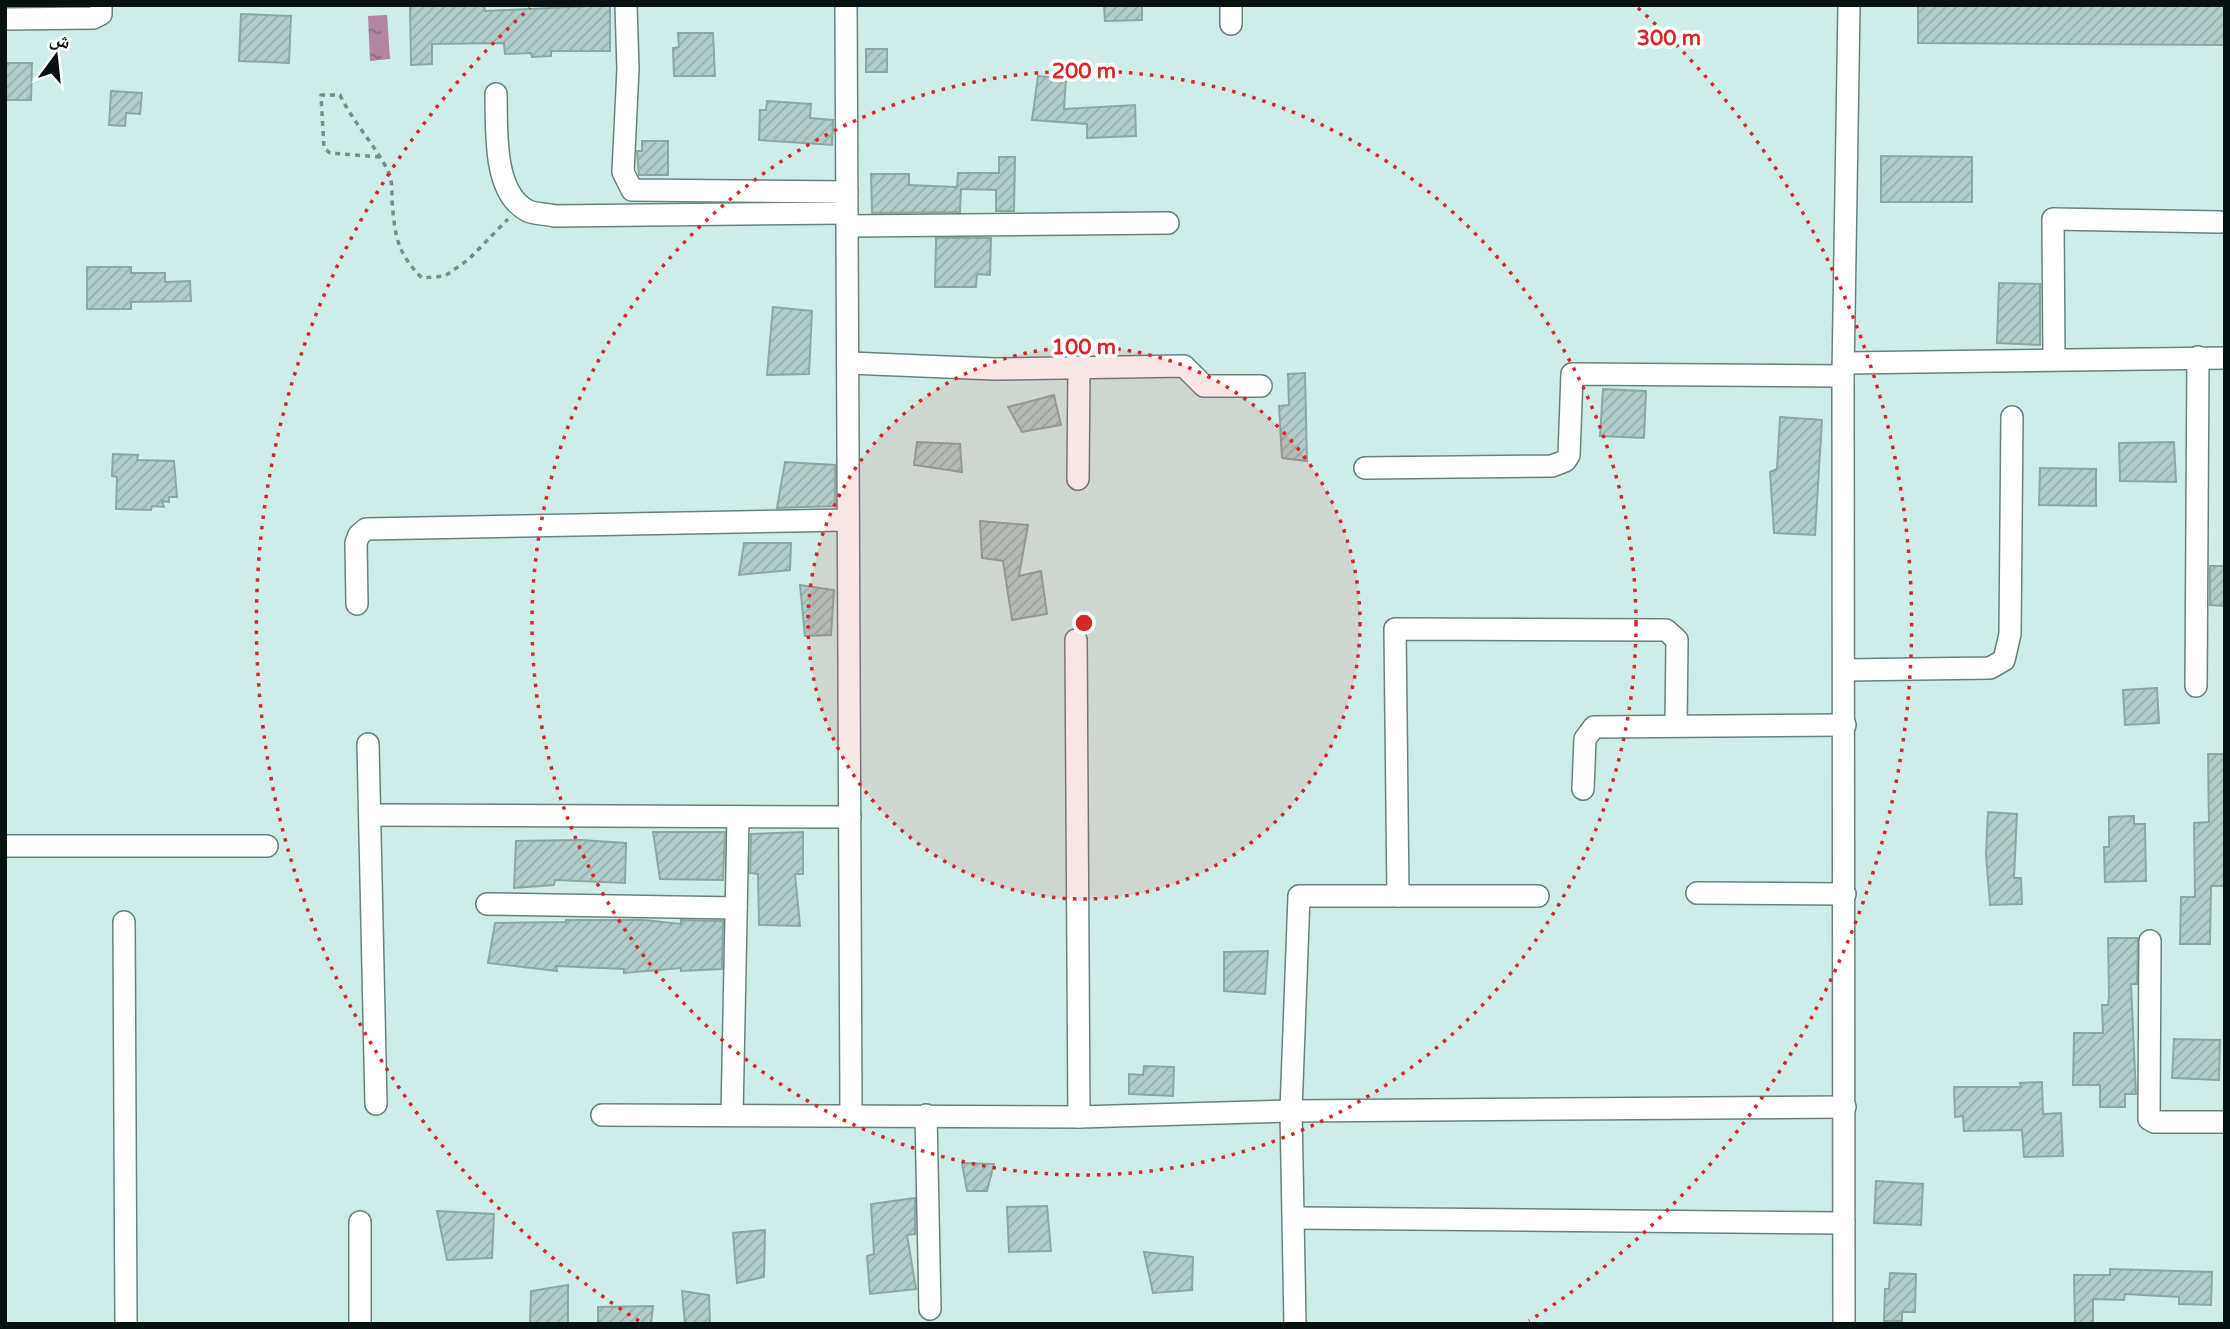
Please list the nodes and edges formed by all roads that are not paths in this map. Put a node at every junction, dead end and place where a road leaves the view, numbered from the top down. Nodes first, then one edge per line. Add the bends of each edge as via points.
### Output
1 (102, 5) edge
2 (626, 5) edge
3 (846, 5) edge
4 (1849, 5) edge
5 (5, 19) edge
6 (496, 94) dead end
7 (847, 210) junction
8 (2220, 222) dead end
9 (1168, 223) dead end
10 (2198, 357) junction
11 (2225, 358) edge
12 (2054, 359) junction
13 (849, 363) junction
14 (1079, 368) junction
15 (1844, 370) junction
16 (1261, 386) dead end
17 (2012, 416) dead end
18 (1365, 468) dead end
19 (1078, 479) dead end
20 (847, 520) junction
21 (357, 604) dead end
22 (1076, 640) dead end
23 (1845, 670) junction
24 (2196, 686) dead end
25 (1676, 725) junction
26 (1845, 725) junction
27 (368, 744) dead end
28 (1583, 789) dead end
29 (370, 815) junction
30 (850, 817) junction
31 (738, 818) junction
32 (5, 846) edge
33 (267, 846) dead end
34 (1697, 893) dead end
35 (1845, 894) junction
36 (1398, 896) junction
37 (1538, 896) dead end
38 (487, 904) dead end
39 (736, 908) junction
40 (124, 922) dead end
41 (2150, 941) dead end
42 (376, 1104) dead end
43 (1845, 1107) junction
44 (1291, 1111) junction
45 (851, 1114) junction
46 (602, 1115) dead end
47 (732, 1115) junction
48 (926, 1115) junction
49 (1079, 1117) junction
50 (2225, 1122) edge
51 (1296, 1218) junction
52 (360, 1222) dead end
53 (1844, 1223) junction
54 (930, 1309) dead end
55 (126, 1324) edge
56 (360, 1324) edge
57 (1295, 1324) edge
58 (1844, 1324) edge

1 - 5 street via 101,14 93,18
2 - 7 street via 623,172 632,190
3 - 7 street
4 - 15 street
6 - 7 street via 498,155 510,195 528,211 555,216
7 - 9 street
7 - 13 street
8 - 12 street via 2053,219
10 - 11 street
10 - 12 street
10 - 24 street
12 - 15 street
13 - 14 street
13 - 20 street
14 - 16 street via 1184,366 1204,386
14 - 19 street
15 - 18 street via 1572,374 1569,455 1564,461 1552,466
15 - 23 street
17 - 23 street via 2010,634 2004,660 1990,668
20 - 21 street via 366,529 356,543
20 - 30 street
22 - 49 street
23 - 26 street
25 - 26 street
25 - 28 street via 1594,727 1585,739
25 - 36 street via 1677,640 1667,630 1395,629
26 - 35 street
27 - 29 street
29 - 31 street
29 - 42 street
30 - 31 street
30 - 45 street
31 - 39 street
32 - 33 street
34 - 35 street
35 - 43 street
36 - 37 street
36 - 44 street via 1300,896
38 - 39 street
39 - 47 street
40 - 55 street
41 - 50 street via 2149,1118 2154,1122
43 - 44 street
43 - 53 street
44 - 49 street
44 - 51 street
45 - 47 street
45 - 48 street
46 - 47 street
48 - 49 street
48 - 54 street
51 - 53 street
51 - 57 street
52 - 56 street
53 - 58 street

